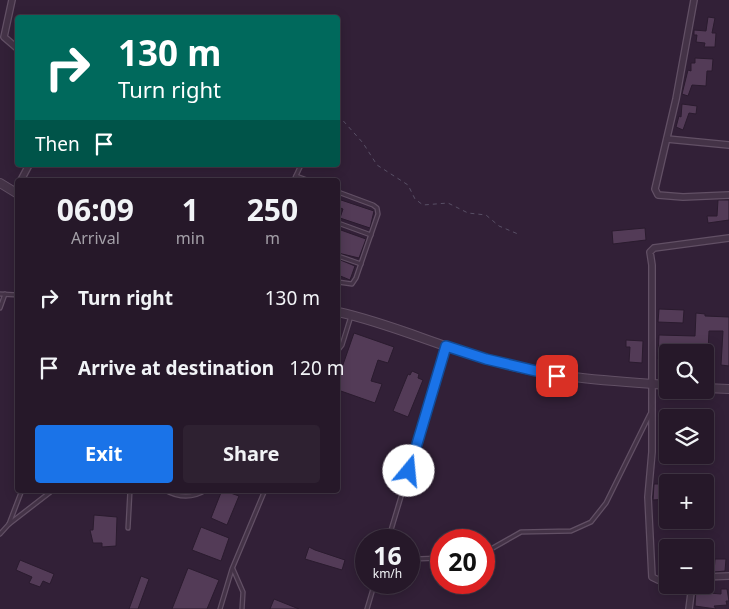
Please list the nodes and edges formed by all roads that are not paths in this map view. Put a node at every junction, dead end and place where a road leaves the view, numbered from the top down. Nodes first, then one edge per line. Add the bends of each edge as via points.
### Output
1 (12, 0) edge
2 (694, 0) edge
3 (15, 46) edge
4 (666, 139) junction
5 (729, 145) edge
6 (0, 183) edge
7 (15, 190) edge
8 (340, 193) edge
9 (729, 195) edge
10 (340, 224) edge
11 (370, 235) junction
12 (729, 238) edge
13 (340, 257) edge
14 (361, 264) junction
15 (340, 282) edge
16 (0, 294) edge
17 (5, 294) junction
18 (15, 295) edge
19 (0, 308) edge
20 (340, 312) edge
21 (352, 315) junction
22 (446, 346) junction
23 (340, 348) edge
24 (653, 384) junction
25 (659, 384) edge
26 (714, 388) edge
27 (729, 389) edge
28 (652, 411) junction
29 (21, 493) edge
30 (49, 493) edge
31 (130, 493) edge
32 (172, 493) edge
33 (199, 493) edge
34 (264, 493) edge
35 (9, 524) junction
36 (128, 528) dead end
37 (391, 529) edge
38 (0, 534) edge
39 (495, 547) edge
40 (232, 569) junction
41 (729, 576) edge
42 (714, 577) edge
43 (659, 580) edge
44 (371, 594) edge
45 (691, 594) edge
46 (220, 609) edge
47 (242, 609) edge
48 (367, 609) edge
49 (689, 609) edge

1 - 3 street via 4,37
2 - 4 street
4 - 5 street
4 - 9 street via 655,189 658,194 683,197
6 - 7 street
8 - 11 lane via 376,208 378,214
10 - 11 lane
11 - 14 lane
12 - 24 street via 651,249
13 - 14 lane
14 - 15 lane via 352,284
16 - 17 lane
17 - 18 lane
17 - 19 lane
20 - 21 street
21 - 22 street
21 - 23 lane
22 - 24 street via 549,374
22 - 37 lane
24 - 25 street
24 - 28 street
26 - 27 street
28 - 39 lane via 606,502 590,522 571,531 521,532
28 - 43 street via 648,497 652,552 650,572
29 - 35 lane
30 - 35 lane
31 - 36 lane
32 - 33 lane via 189,497
34 - 40 lane
35 - 38 lane
40 - 46 lane
40 - 47 lane via 243,592
41 - 42 street
44 - 48 lane
45 - 49 street

